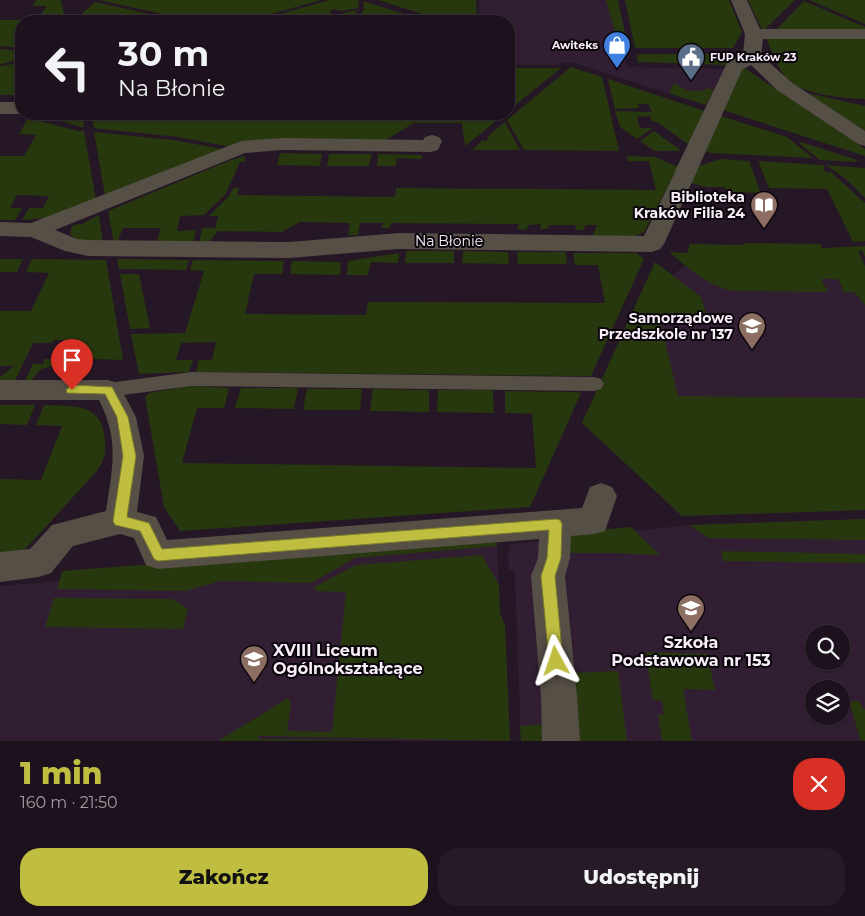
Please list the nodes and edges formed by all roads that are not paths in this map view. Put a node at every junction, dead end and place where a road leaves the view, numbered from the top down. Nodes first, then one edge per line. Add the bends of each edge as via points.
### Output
1 (739, 0) edge
2 (754, 34) junction
3 (865, 34) edge
4 (752, 56) junction
5 (0, 108) edge
6 (15, 108) edge
7 (865, 140) edge
8 (432, 141) dead end
9 (0, 229) edge
10 (34, 230) junction
11 (594, 384) dead end
12 (0, 390) edge
13 (108, 390) junction
14 (601, 496) dead end
15 (120, 521) junction
16 (556, 524) junction
17 (0, 567) edge
18 (561, 741) edge

1 - 2 street
2 - 3 street
2 - 4 street
4 - 7 street via 784,86
4 - 10 street, Na Błonie via 734,67 652,244 400,241 289,250 88,248 73,246
5 - 6 street
8 - 10 street, Na Błonie via 431,146 283,144 241,148
9 - 10 street, Na Błonie
11 - 13 lane via 191,379
12 - 13 street
13 - 15 street via 122,417 129,456
14 - 16 street via 594,521
15 - 16 street via 145,527 158,555
15 - 17 street via 63,535 39,563
16 - 18 street via 554,558 548,576

